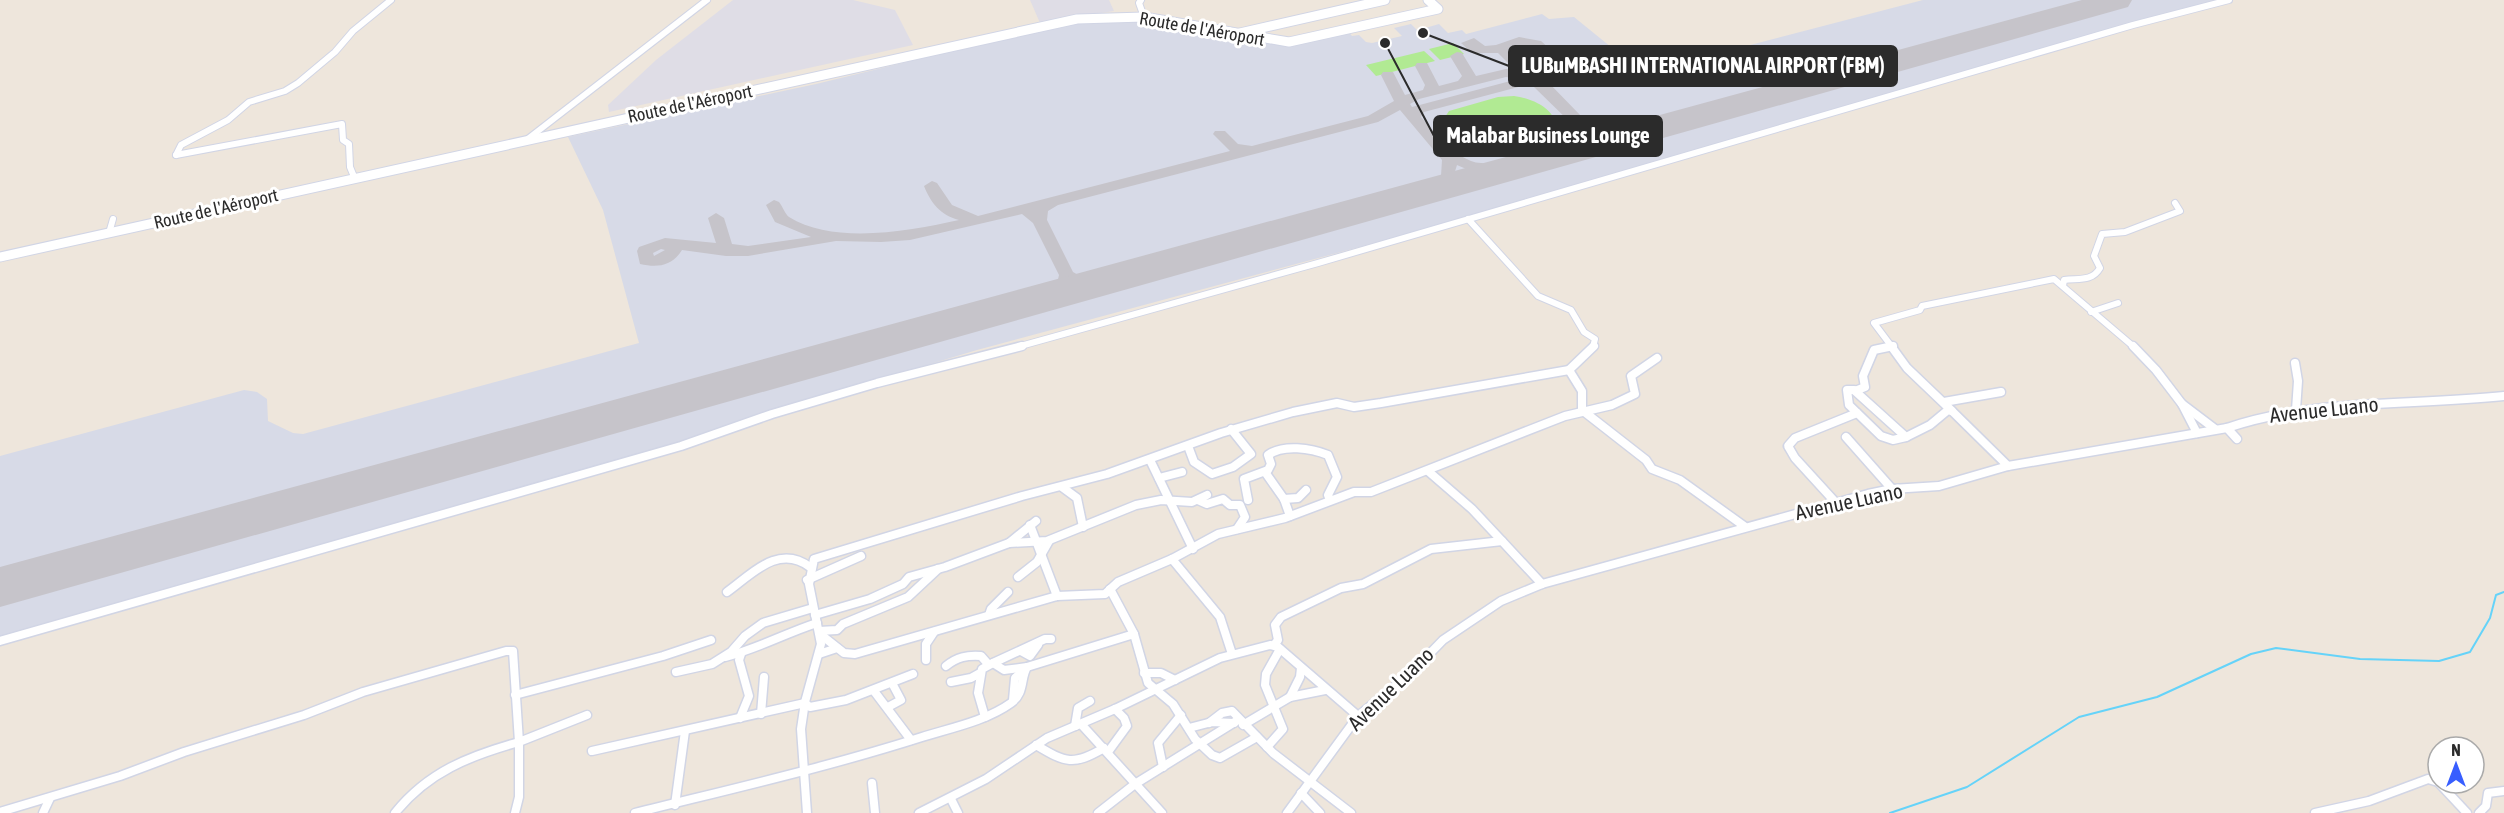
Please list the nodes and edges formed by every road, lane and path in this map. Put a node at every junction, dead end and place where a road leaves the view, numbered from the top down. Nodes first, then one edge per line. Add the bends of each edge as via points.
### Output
1 (392, 0) edge
2 (707, 0) edge
3 (1141, 0) edge
4 (1385, 0) edge
5 (1428, 0) edge
6 (2229, 0) edge
7 (1363, 2) edge
8 (1144, 17) junction
9 (1236, 34) junction
10 (529, 138) junction
11 (354, 178) junction
12 (2175, 203) dead end
13 (113, 219) dead end
14 (1468, 219) junction
15 (109, 233) junction
16 (0, 257) edge
17 (2063, 286) junction
18 (2118, 303) dead end
19 (2091, 312) junction
20 (1893, 346) junction
21 (1657, 358) dead end
22 (2295, 363) dead end
23 (1569, 370) junction
24 (1854, 390) junction
25 (2001, 392) dead end
26 (2504, 396) edge
27 (1944, 402) junction
28 (2182, 404) junction
29 (1582, 410) junction
30 (2296, 410) junction
31 (1952, 411) junction
32 (1857, 413) junction
33 (2227, 428) junction
34 (1231, 429) junction
35 (2215, 429) junction
36 (2197, 433) junction
37 (1846, 437) dead end
38 (1906, 437) junction
39 (2237, 439) dead end
40 (1188, 446) junction
41 (1150, 460) junction
42 (2008, 466) junction
43 (1428, 471) junction
44 (1182, 472) dead end
45 (1265, 472) junction
46 (1159, 478) junction
47 (1061, 487) junction
48 (1892, 489) junction
49 (1305, 490) dead end
50 (1207, 495) dead end
51 (1284, 499) junction
52 (1198, 500) junction
53 (1248, 500) dead end
54 (1330, 500) junction
55 (1170, 501) junction
56 (1837, 504) junction
57 (1245, 514) junction
58 (1290, 516) junction
59 (1263, 525) junction
60 (1744, 526) junction
61 (1083, 527) junction
62 (1237, 529) junction
63 (1048, 541) junction
64 (1502, 541) junction
65 (1036, 542) junction
66 (1009, 543) junction
67 (1193, 549) junction
68 (861, 556) dead end
69 (1042, 556) junction
70 (1172, 560) junction
71 (810, 567) junction
72 (938, 568) junction
73 (1018, 577) dead end
74 (807, 580) junction
75 (1542, 584) junction
76 (1110, 589) junction
77 (727, 592) dead end
78 (1008, 592) dead end
79 (1057, 596) junction
80 (989, 615) junction
81 (816, 622) junction
82 (934, 632) junction
83 (1134, 634) junction
84 (1051, 639) dead end
85 (711, 640) dead end
86 (0, 641) edge
87 (1277, 647) junction
88 (837, 648) junction
89 (741, 654) junction
90 (819, 654) junction
91 (1232, 654) junction
92 (723, 657) junction
93 (926, 660) dead end
94 (991, 663) junction
95 (946, 666) dead end
96 (1025, 668) junction
97 (1301, 668) junction
98 (676, 672) dead end
99 (980, 673) junction
100 (1144, 673) junction
101 (913, 674) dead end
102 (764, 677) dead end
103 (1175, 680) junction
104 (951, 682) dead end
105 (892, 683) junction
106 (1155, 690) junction
107 (1325, 690) junction
108 (874, 691) junction
109 (515, 695) junction
110 (1290, 697) junction
111 (1090, 701) dead end
112 (805, 703) junction
113 (888, 706) junction
114 (1274, 708) junction
115 (1115, 709) junction
116 (761, 714) junction
117 (586, 715) dead end
118 (1180, 715) junction
119 (1358, 716) junction
120 (985, 717) junction
121 (741, 718) junction
122 (1078, 725) junction
123 (1242, 727) junction
124 (1189, 729) junction
125 (685, 731) junction
126 (911, 740) junction
127 (519, 742) junction
128 (1203, 743) junction
129 (1036, 745) junction
130 (1267, 747) junction
131 (1106, 750) junction
132 (592, 751) dead end
133 (1163, 767) junction
134 (803, 771) junction
135 (2426, 780) edge
136 (1309, 782) junction
137 (872, 783) dead end
138 (1135, 784) junction
139 (2504, 791) edge
140 (1301, 793) junction
141 (2451, 795) edge
142 (50, 798) junction
143 (951, 799) junction
144 (675, 805) junction
145 (0, 812) edge
146 (872, 812) edge
147 (43, 813) edge
148 (395, 813) edge
149 (514, 813) edge
150 (635, 813) edge
151 (807, 813) edge
152 (919, 813) edge
153 (958, 813) edge
154 (1098, 813) edge
155 (1162, 813) edge
156 (1287, 813) edge
157 (1320, 813) edge
158 (1351, 813) edge
159 (2315, 813) edge
160 (2467, 813) edge
161 (2480, 813) edge

1 - 11 street via 298,83 249,102 228,120 181,145 176,155 342,124
2 - 10 street
3 - 8 street
4 - 7 main road
5 - 9 main road, Route de l'Aéroport via 1438,9 1295,41
6 - 14 street
7 - 9 main road
8 - 9 main road, Route de l'Aéroport
8 - 10 main road, Route de l'Aéroport via 1077,19
10 - 11 main road, Route de l'Aéroport
11 - 15 main road, Route de l'Aéroport
12 - 17 street via 2180,211 2125,231 2102,234 2094,256 2100,268 2097,275 2064,280
13 - 15 street
14 - 23 street via 1538,296 1571,310 1584,332 1595,339 1594,346
14 - 86 street via 993,354 877,383 681,446
15 - 16 main road, Route de l'Aéroport
17 - 19 street
17 - 20 street via 2048,279 1922,306 1920,310 1874,323
18 - 19 street
19 - 28 street via 2137,351
20 - 24 street via 1874,350 1863,376 1865,387
20 - 27 street via 1908,368
21 - 29 street via 1631,376 1635,394 1612,405
22 - 30 street
23 - 29 street via 1582,391
23 - 34 street via 1354,407 1317,406
24 - 32 street via 1846,392 1848,403
24 - 38 street
25 - 27 street
26 - 30 street, Avenue Luano
27 - 31 street
28 - 35 street
28 - 36 street
29 - 43 street
29 - 60 street via 1646,460 1652,469 1680,480
30 - 33 street, Avenue Luano
31 - 38 street
31 - 42 street
32 - 38 street via 1881,436 1893,440
32 - 56 street via 1820,426 1795,438 1788,446
33 - 35 street, Avenue Luano
33 - 39 street
34 - 40 street
34 - 40 street via 1251,454 1232,468 1211,474 1194,462
35 - 36 street, Avenue Luano
36 - 42 street, Avenue Luano
37 - 48 street
40 - 41 street
41 - 46 street
41 - 47 street
42 - 48 street, Avenue Luano via 1939,486
43 - 54 street via 1371,492 1354,492
43 - 64 street
44 - 46 street
45 - 51 street
45 - 53 street via 1244,479
45 - 54 street via 1270,466 1268,454 1275,450 1294,448 1302,453 1326,454 1337,477 1328,495
46 - 55 street
47 - 61 street via 1070,491 1082,506
47 - 71 street via 814,559
48 - 56 street, Avenue Luano
49 - 51 street via 1297,498
50 - 52 street
51 - 58 street
52 - 55 street
52 - 57 street via 1205,504 1224,499 1230,505 1240,505
54 - 58 street
55 - 61 street via 1136,505
55 - 67 street
56 - 60 street, Avenue Luano
57 - 59 street
57 - 62 street
58 - 59 street
59 - 62 street
60 - 75 street, Avenue Luano
61 - 63 street
62 - 67 street via 1218,534
63 - 65 street
63 - 69 street
64 - 75 street
64 - 87 street via 1435,547 1363,584 1341,588 1277,621
65 - 66 street
65 - 66 street via 1033,523
65 - 69 street
66 - 72 street
67 - 70 street
68 - 74 street
69 - 73 street
69 - 79 street
70 - 76 street
70 - 91 street via 1220,617
71 - 74 street
71 - 77 street via 794,559 778,561 753,570
72 - 81 street via 912,576 903,584
72 - 81 street via 908,597 837,630
74 - 81 street
75 - 119 street, Avenue Luano via 1502,601 1443,640 1409,675
76 - 79 street via 1100,596
76 - 83 street
78 - 80 street
79 - 80 street
80 - 82 street
81 - 88 street
81 - 89 street
81 - 90 street
81 - 92 street via 763,623
82 - 88 street via 855,654
82 - 93 street via 926,644
83 - 96 street
83 - 100 street
84 - 94 street via 1038,644 1030,656 1021,651
85 - 109 street
87 - 91 street
87 - 97 street
87 - 114 street via 1279,657 1266,670 1264,682
88 - 90 street
89 - 92 street
89 - 121 street via 749,696
90 - 112 street
91 - 103 street
92 - 98 street via 704,667
94 - 95 street via 981,656 964,656 956,657
94 - 96 street via 1004,670
94 - 99 street
96 - 120 street via 1015,678 1013,702
97 - 107 street
97 - 110 street
99 - 104 street
99 - 120 street via 978,700
100 - 103 street via 1161,673
100 - 106 street
101 - 105 street
102 - 116 street
103 - 106 street
105 - 108 street
105 - 113 street via 901,700
106 - 115 street
106 - 118 street
107 - 110 street
107 - 119 street
108 - 112 street via 820,707
108 - 113 street
109 - 127 street
109 - 142 street via 516,660 513,651 506,651 363,692
110 - 114 street
111 - 122 street via 1078,708
112 - 116 street
112 - 134 street
113 - 126 street
114 - 123 street
114 - 130 street via 1283,729
115 - 122 street
115 - 131 street via 1127,726
116 - 121 street
117 - 127 street
118 - 124 street
118 - 133 street via 1158,737 1156,751
119 - 136 street, Avenue Luano
120 - 126 street
121 - 125 street
122 - 129 street
122 - 131 street
123 - 124 street via 1229,711
123 - 128 street
123 - 128 street via 1220,758 1212,755
123 - 130 street
124 - 128 street
125 - 132 street
125 - 144 street
126 - 134 street
127 - 148 street via 444,770 410,793
127 - 149 street via 519,797
128 - 133 street
129 - 131 street via 1073,764
129 - 143 street
130 - 136 street
131 - 138 street
133 - 138 street
134 - 144 street
134 - 151 street
135 - 159 street via 2369,801
136 - 140 street, Avenue Luano
136 - 158 street
137 - 146 street
138 - 154 street
138 - 155 street
139 - 161 street via 2488,793
140 - 156 street, Avenue Luano
140 - 157 street
141 - 160 street
142 - 145 street
142 - 147 street
143 - 152 street
143 - 153 street
144 - 150 street

